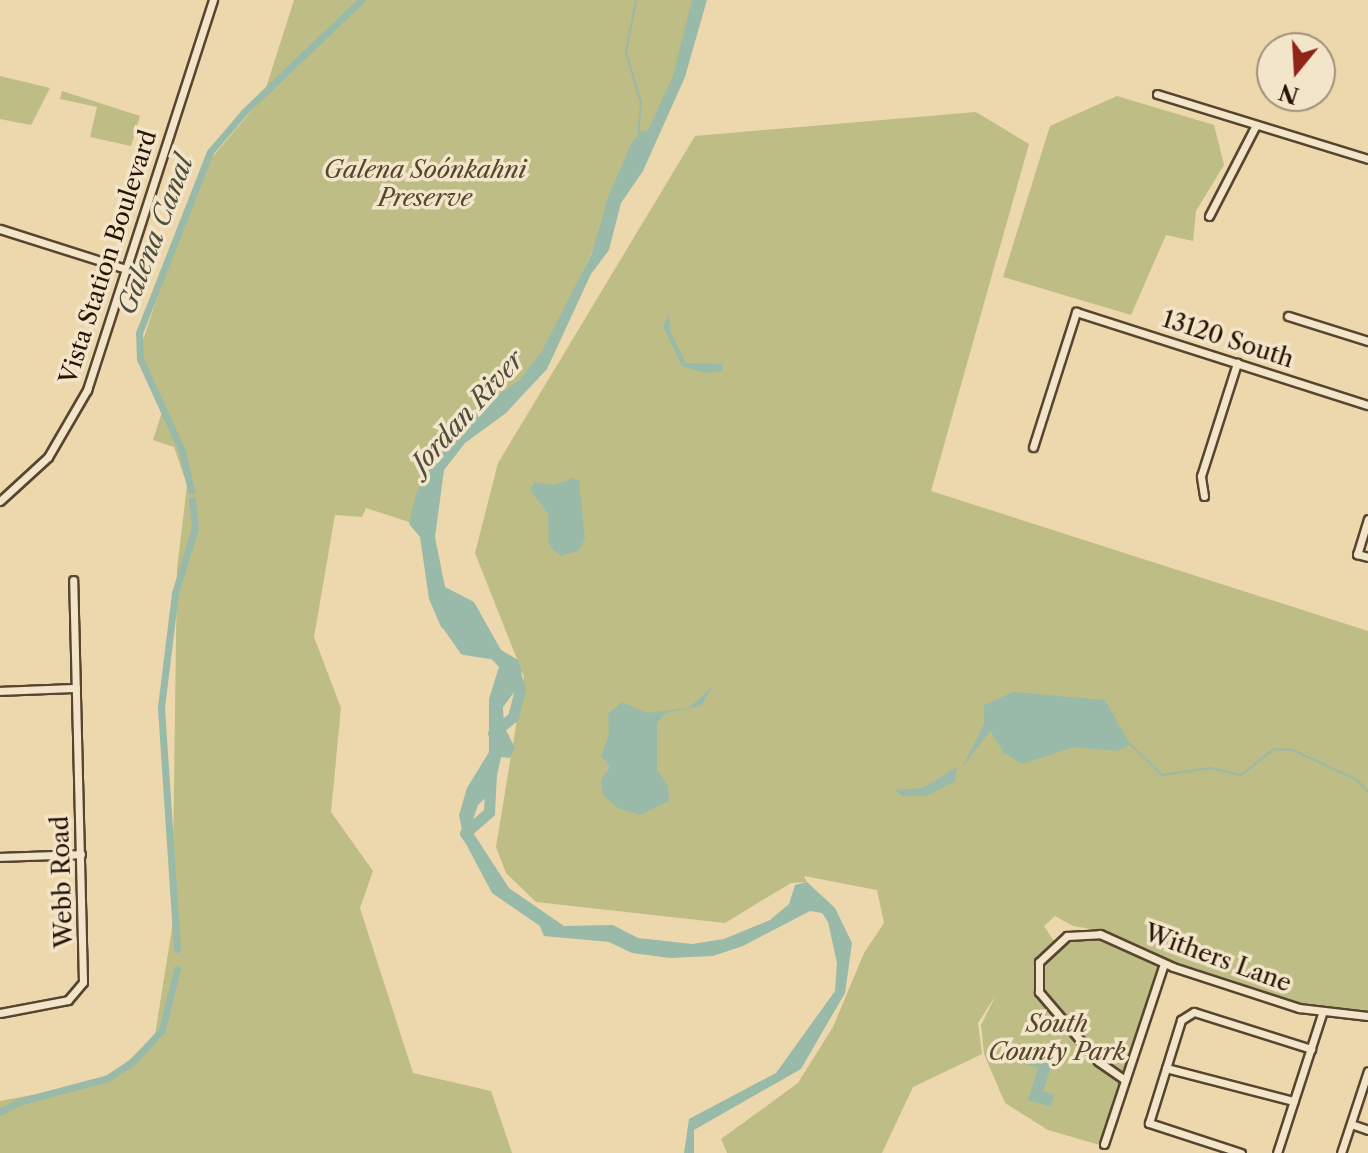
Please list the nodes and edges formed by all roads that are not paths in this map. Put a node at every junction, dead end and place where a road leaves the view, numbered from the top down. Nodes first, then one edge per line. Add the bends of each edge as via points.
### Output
1 (213, 0) edge
2 (1157, 94) dead end
3 (1256, 125) junction
4 (1368, 159) edge
5 (1209, 216) dead end
6 (0, 229) edge
7 (126, 269) junction
8 (1288, 316) dead end
9 (1368, 341) edge
10 (1237, 363) junction
11 (1368, 405) edge
12 (1033, 447) dead end
13 (1204, 496) dead end
14 (0, 501) edge
15 (1368, 519) edge
16 (1368, 557) edge
17 (73, 580) dead end
18 (76, 688) junction
19 (0, 691) edge
20 (81, 854) junction
21 (0, 857) edge
22 (1164, 964) junction
23 (1323, 1011) junction
24 (0, 1013) edge
25 (1368, 1016) edge
26 (1311, 1049) junction
27 (1166, 1068) junction
28 (1368, 1071) edge
29 (1125, 1080) junction
30 (1294, 1101) junction
31 (1351, 1124) junction
32 (1368, 1130) edge
33 (1104, 1144) dead end
34 (1241, 1153) edge
35 (1277, 1153) edge
36 (1341, 1153) edge

1 - 7 street, Vista Station Boulevard
2 - 3 street
3 - 4 street
3 - 5 street
6 - 7 street
7 - 14 street, Vista Station Boulevard via 73,419 36,471
8 - 9 street
10 - 11 street, 13120 South
10 - 12 street, 13120 South via 1076,312
10 - 13 street via 1201,476
15 - 16 street via 1357,554
17 - 18 street, Webb Road
18 - 19 street
18 - 20 street, Webb Road
20 - 21 street
20 - 24 street, Webb Road via 83,982 68,1000
22 - 23 street, Withers Lane
22 - 29 street
22 - 29 street, Withers Lane via 1100,934 1077,933 1059,941 1039,962 1039,992 1098,1061
23 - 25 street, Withers Lane
23 - 26 street
26 - 27 street via 1194,1012 1181,1020
26 - 30 street
27 - 30 street
27 - 34 street via 1149,1123
28 - 31 street
29 - 33 street
30 - 35 street
31 - 32 street
31 - 36 street

